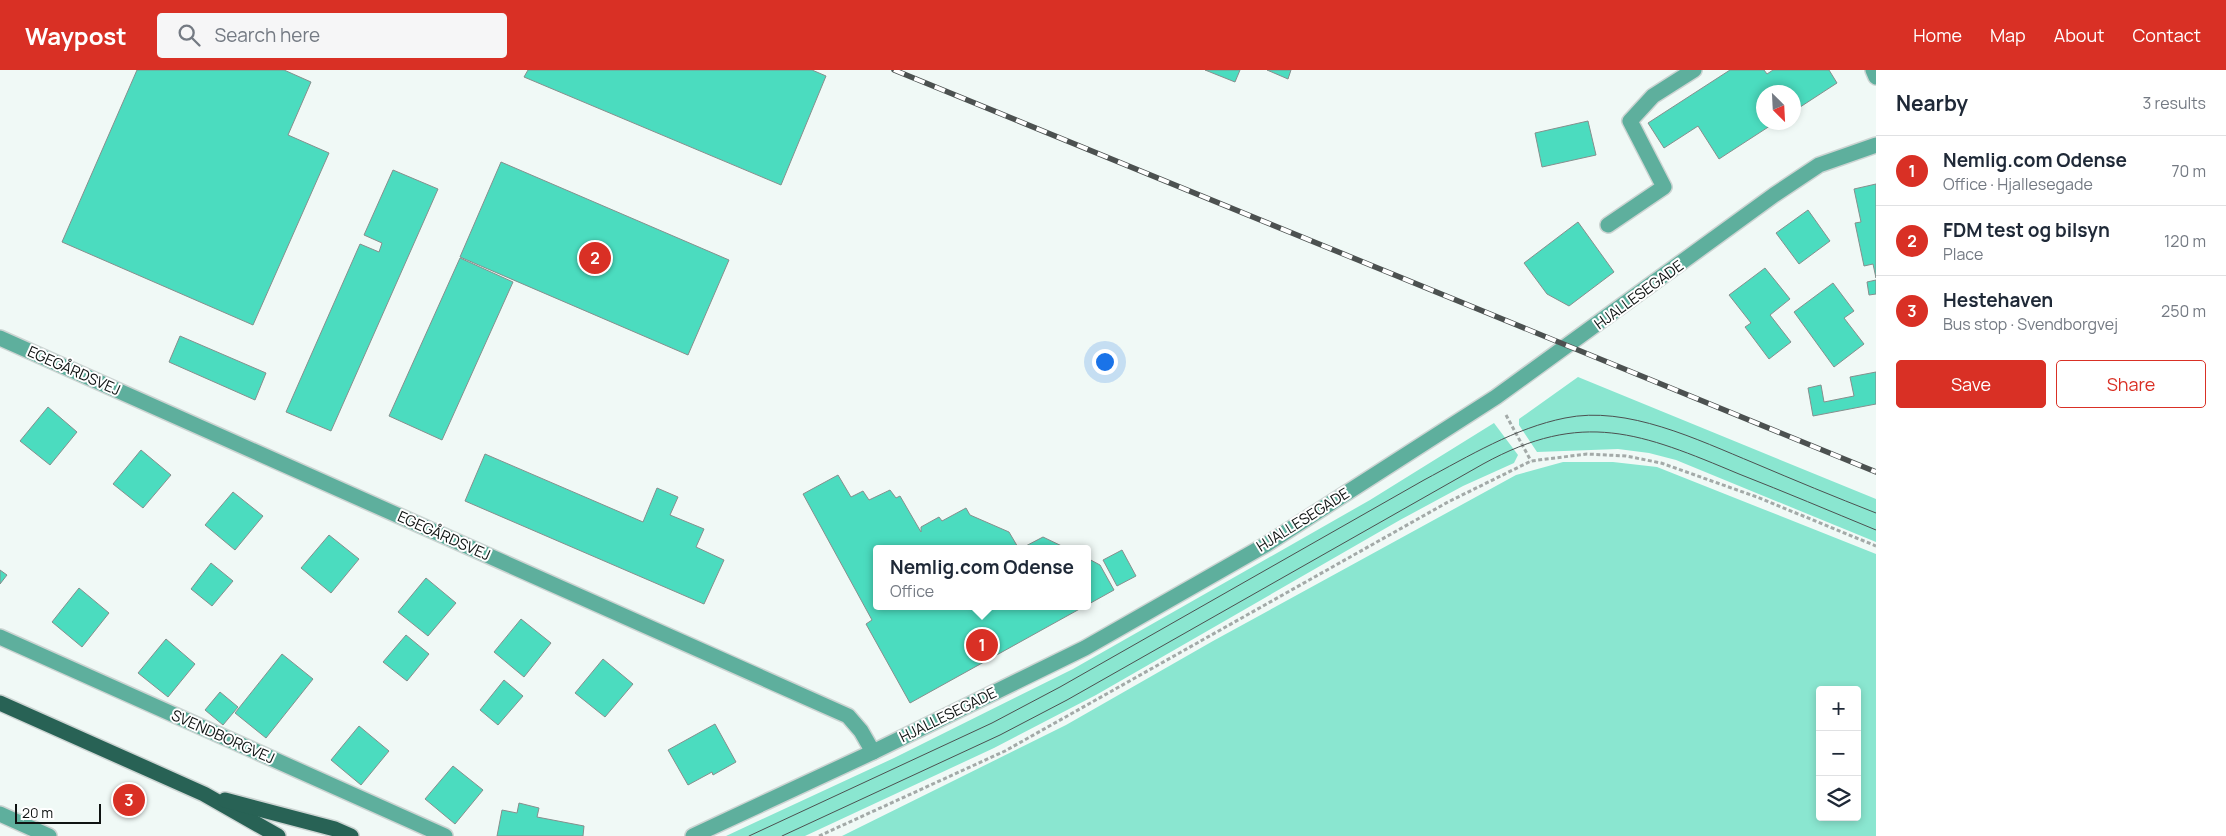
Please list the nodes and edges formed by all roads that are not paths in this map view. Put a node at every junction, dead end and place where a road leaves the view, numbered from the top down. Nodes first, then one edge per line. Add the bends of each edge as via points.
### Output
1 (1694, 70) edge
2 (1873, 70) edge
3 (1876, 77) edge
4 (1876, 145) edge
5 (1608, 225) dead end
6 (0, 338) edge
7 (0, 637) edge
8 (0, 703) edge
9 (873, 752) junction
10 (204, 794) junction
11 (0, 814) edge
12 (49, 836) edge
13 (278, 836) edge
14 (351, 836) edge
15 (445, 836) edge
16 (693, 836) edge

1 - 5 street via 1653,96 1630,121 1664,187
2 - 3 street
4 - 9 street, HJALLESEGADE via 1819,166 1496,397 1267,544 1085,648
6 - 9 street, EGEGÅRDSVEJ via 848,716
7 - 15 street, SVENDBORGVEJ
8 - 10 main road
9 - 16 street, HJALLESEGADE
10 - 13 main road
10 - 14 main road
11 - 12 street

